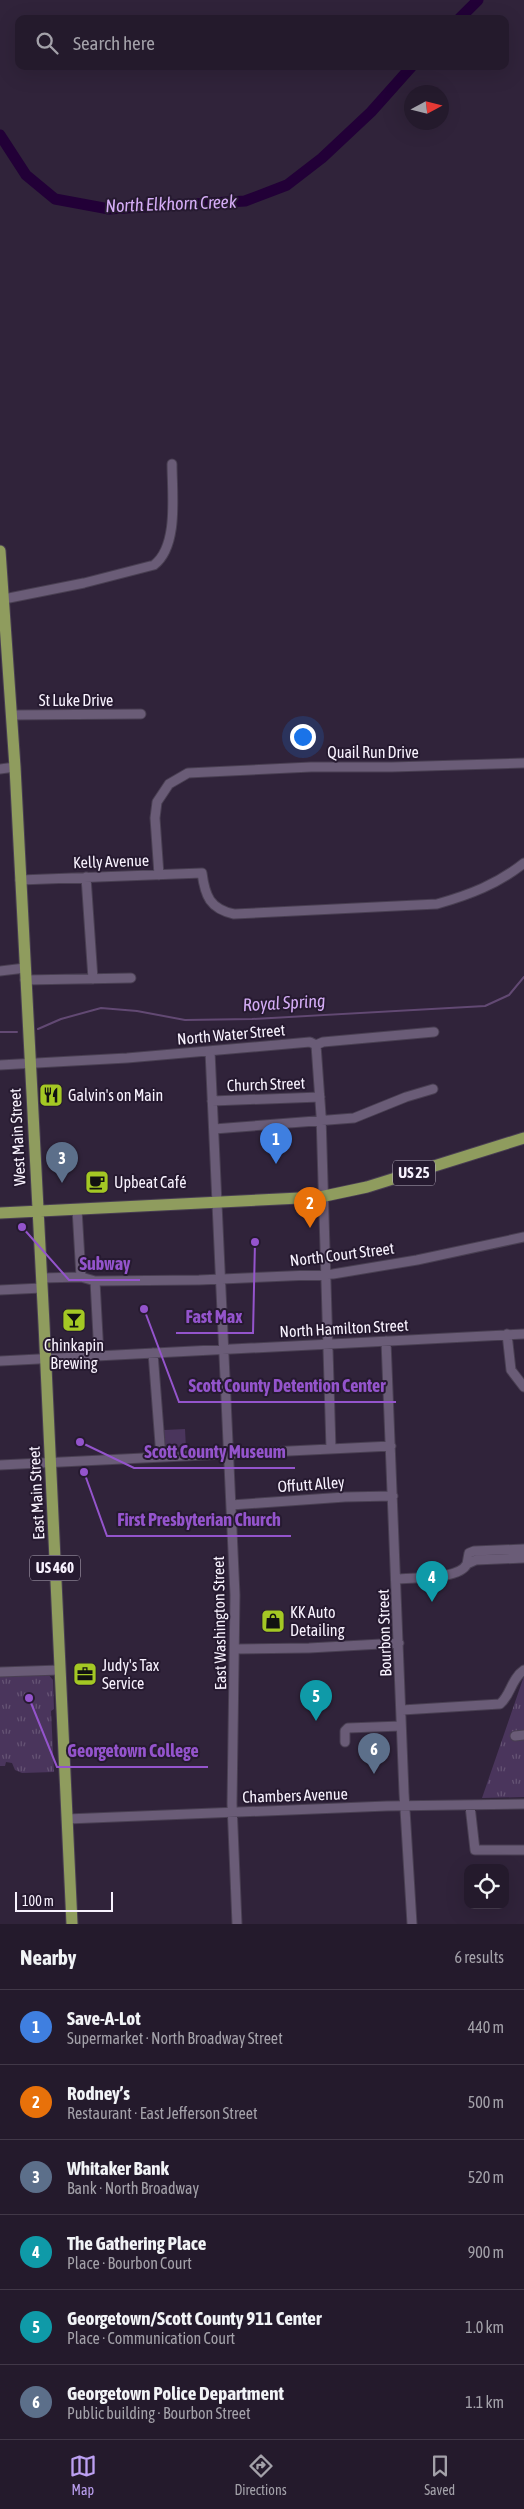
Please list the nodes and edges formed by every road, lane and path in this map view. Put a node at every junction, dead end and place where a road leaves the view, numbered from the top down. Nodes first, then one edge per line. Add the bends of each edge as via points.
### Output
1 (172, 464) dead end
2 (0, 551) edge
3 (4, 600) junction
4 (3, 638) edge
5 (141, 714) dead end
6 (12, 715) junction
7 (524, 763) edge
8 (15, 767) junction
9 (0, 770) edge
10 (524, 863) edge
11 (159, 875) junction
12 (86, 877) junction
13 (20, 880) junction
14 (24, 968) junction
15 (0, 971) edge
16 (131, 978) dead end
17 (93, 979) junction
18 (25, 980) junction
19 (434, 1032) dead end
20 (316, 1045) junction
21 (210, 1051) junction
22 (29, 1064) junction
23 (0, 1066) edge
24 (433, 1089) dead end
25 (320, 1098) junction
26 (212, 1101) junction
27 (321, 1122) junction
28 (214, 1130) junction
29 (524, 1138) edge
30 (324, 1197) junction
31 (217, 1202) junction
32 (77, 1209) junction
33 (38, 1211) junction
34 (0, 1212) edge
35 (524, 1237) edge
36 (326, 1274) junction
37 (81, 1277) junction
38 (220, 1280) junction
39 (95, 1281) junction
40 (42, 1283) junction
41 (0, 1290) edge
42 (507, 1334) junction
43 (524, 1334) edge
44 (386, 1341) junction
45 (328, 1344) junction
46 (224, 1349) junction
47 (153, 1353) junction
48 (99, 1355) junction
49 (46, 1359) junction
50 (0, 1361) edge
51 (524, 1387) edge
52 (391, 1446) junction
53 (331, 1449) junction
54 (228, 1454) junction
55 (161, 1457) junction
56 (50, 1462) junction
57 (0, 1465) edge
58 (393, 1496) junction
59 (231, 1505) junction
60 (524, 1549) edge
61 (524, 1558) edge
62 (467, 1564) junction
63 (396, 1579) junction
64 (399, 1643) junction
65 (236, 1648) junction
66 (60, 1670) junction
67 (524, 1670) edge
68 (0, 1672) edge
69 (402, 1710) junction
70 (401, 1726) junction
71 (345, 1742) dead end
72 (524, 1804) edge
73 (470, 1806) junction
74 (405, 1807) junction
75 (232, 1812) junction
76 (67, 1819) junction
77 (524, 1850) edge
78 (72, 1924) edge
79 (236, 1924) edge
80 (412, 1924) edge

1 - 3 street via 170,537 166,551 154,565
2 - 3 main road, West Main Street / US 460
3 - 4 main road, West Main Street / US 460
4 - 6 main road, West Main Street / US 460
5 - 6 street, St Luke Drive
6 - 8 main road, West Main Street / US 460
7 - 11 street, Quail Run Drive via 311,767 188,774 169,784 157,802
8 - 9 street
8 - 13 main road, West Main Street / US 460
10 - 11 street, Kelly Avenue via 468,895 436,904 234,914 212,905 204,892 202,873
11 - 12 street, Kelly Avenue
12 - 13 street, Kelly Avenue
12 - 17 street
13 - 14 main road, West Main Street / US 460
14 - 15 street
14 - 18 main road, West Main Street / US 460
16 - 17 street
17 - 18 street
18 - 22 main road, West Main Street / US 460
19 - 20 street, North Water Street
20 - 21 street, North Water Street via 310,1042
20 - 25 street
21 - 22 street, North Water Street
21 - 26 street, East Washington Street
22 - 23 street, North Water Street
22 - 33 main road, West Main Street / US 460
24 - 27 street via 354,1118
25 - 26 street, Church Street
25 - 27 street
26 - 28 street, East Washington Street
27 - 28 street
27 - 30 street
28 - 31 street, East Washington Street
29 - 30 main road, US 25 via 367,1187
30 - 31 main road, US 25
30 - 36 street
31 - 32 main road, US 25
31 - 38 street, East Washington Street
32 - 33 main road, US 25
32 - 37 street
33 - 34 main road, US 25
33 - 40 main road, East Main Street / US 460
35 - 36 street, North Court Street via 417,1260
36 - 38 street, North Court Street
36 - 45 street
37 - 39 street, North Court Street
37 - 40 street, North Court Street
38 - 39 street, North Court Street
38 - 46 street, East Washington Street
39 - 48 street
40 - 41 street, North Court Street
40 - 49 main road, East Main Street / US 460
42 - 43 street, North Hamilton Street
42 - 44 street, North Hamilton Street
42 - 51 street via 511,1370
44 - 45 street, North Hamilton Street
44 - 52 street, Bourbon Street
45 - 46 street, North Hamilton Street
45 - 53 street
46 - 47 street, North Hamilton Street
46 - 54 street, East Washington Street
47 - 48 street, North Hamilton Street
47 - 55 street
48 - 49 street, North Hamilton Street
49 - 50 street, North Hamilton Street
49 - 56 main road, East Main Street / US 460
52 - 53 street
52 - 58 street, Bourbon Street
53 - 54 street
54 - 55 street
54 - 59 street, East Washington Street
55 - 56 street
56 - 57 street
56 - 66 main road, East Main Street / US 460
58 - 59 street, Offutt Alley
58 - 63 street, Bourbon Street
59 - 65 street, East Washington Street
60 - 62 street via 479,1550 469,1553
61 - 62 street via 476,1560
62 - 63 street via 454,1574
63 - 64 street, Bourbon Street
64 - 65 street
64 - 69 street, Bourbon Street
65 - 75 street, East Washington Street
66 - 68 street
66 - 76 main road, East Main Street / US 460
67 - 69 street via 514,1679 500,1704
69 - 70 street, Bourbon Street
70 - 71 street via 348,1728 344,1731
70 - 74 street, Bourbon Street
72 - 73 street, Chambers Avenue
73 - 74 street, Chambers Avenue
73 - 77 street via 475,1850
74 - 75 street, Chambers Avenue
74 - 80 street, Bourbon Street
75 - 76 street, Chambers Avenue
75 - 79 street, East Washington Street
76 - 78 main road, East Main Street / US 460

